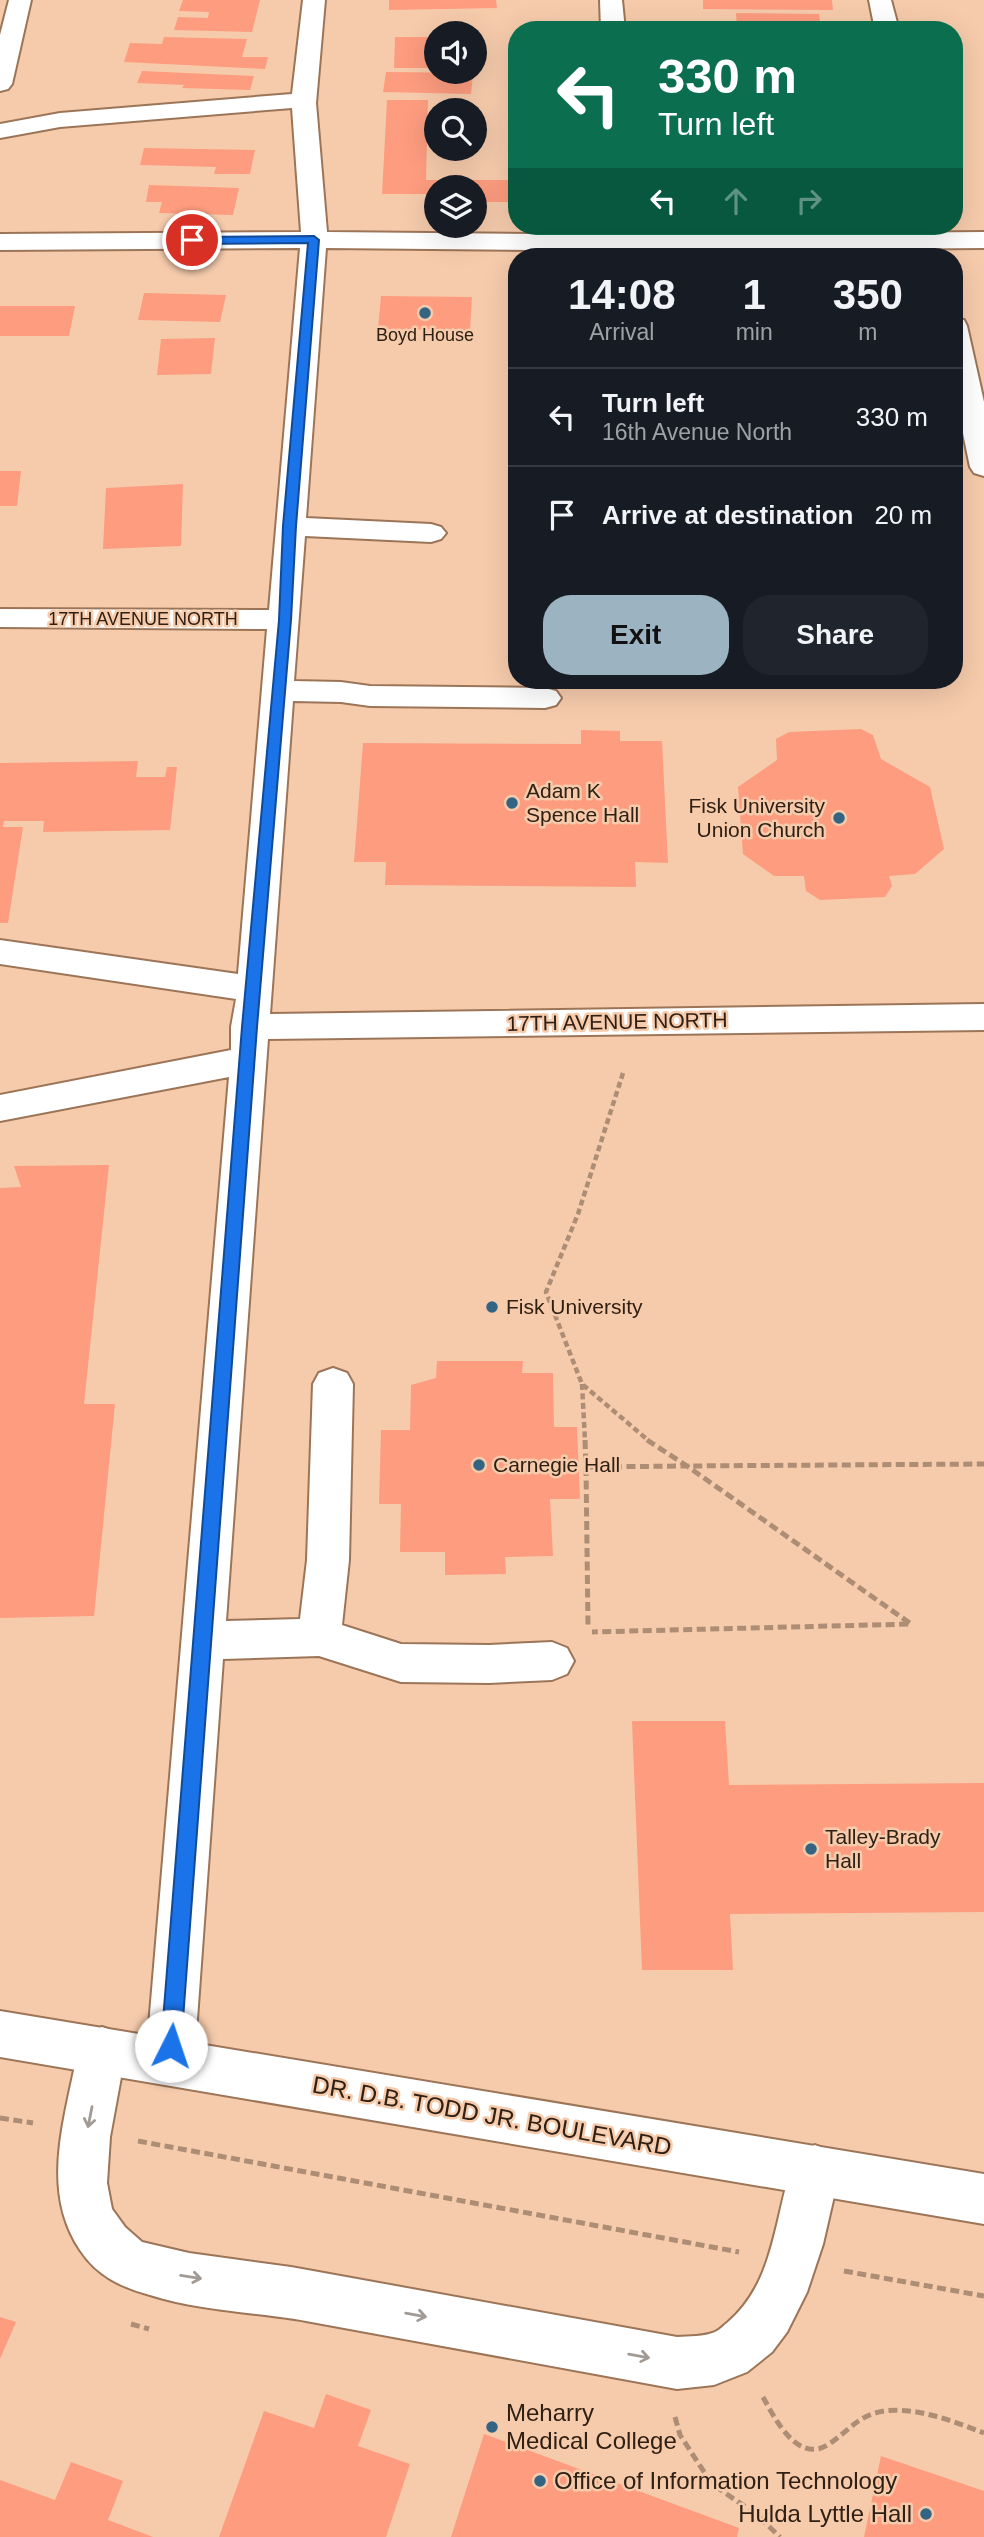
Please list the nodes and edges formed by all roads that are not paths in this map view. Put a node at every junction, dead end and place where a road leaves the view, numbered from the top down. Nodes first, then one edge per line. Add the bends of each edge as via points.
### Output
1 (20, 0) edge
2 (314, 0) edge
3 (611, 0) edge
4 (880, 0) edge
5 (612, 21) edge
6 (885, 21) edge
7 (0, 84) edge
8 (304, 100) junction
9 (0, 131) edge
10 (625, 235) edge
11 (314, 240) junction
12 (984, 240) edge
13 (935, 241) edge
14 (0, 242) edge
15 (963, 354) edge
16 (976, 394) edge
17 (984, 467) edge
18 (289, 526) junction
19 (430, 533) dead end
20 (0, 618) edge
21 (285, 620) junction
22 (279, 691) junction
23 (545, 698) dead end
24 (0, 952) edge
25 (984, 1017) edge
26 (250, 1025) junction
27 (0, 1108) edge
28 (334, 1384) dead end
29 (318, 1637) junction
30 (203, 1641) junction
31 (552, 1661) dead end
32 (0, 2034) edge
33 (102, 2049) junction
34 (170, 2061) junction
35 (815, 2170) junction
36 (984, 2199) edge

1 - 7 street
2 - 8 street
3 - 5 street
4 - 6 street
8 - 9 street via 60,120
8 - 11 street
10 - 11 street
10 - 13 street
11 - 14 street
11 - 18 street
12 - 13 street
15 - 16 street
16 - 17 street
18 - 19 street
18 - 21 street
20 - 21 street, 17TH AVENUE NORTH
21 - 22 street
22 - 23 street
22 - 26 street
24 - 26 street
25 - 26 street, 17TH AVENUE NORTH
26 - 27 street
26 - 30 street
28 - 29 street via 328,1560
29 - 30 street
29 - 31 street via 401,1663
30 - 34 street
32 - 33 street, DR. D.B. TODD JR. BOULEVARD
33 - 34 street, DR. D.B. TODD JR. BOULEVARD
33 -> 35 street via 81,2189 90,2219 105,2242 127,2262 158,2272 677,2362 705,2361 733,2351 774,2307 792,2261
34 - 35 street, DR. D.B. TODD JR. BOULEVARD
35 - 36 street, DR. D.B. TODD JR. BOULEVARD

